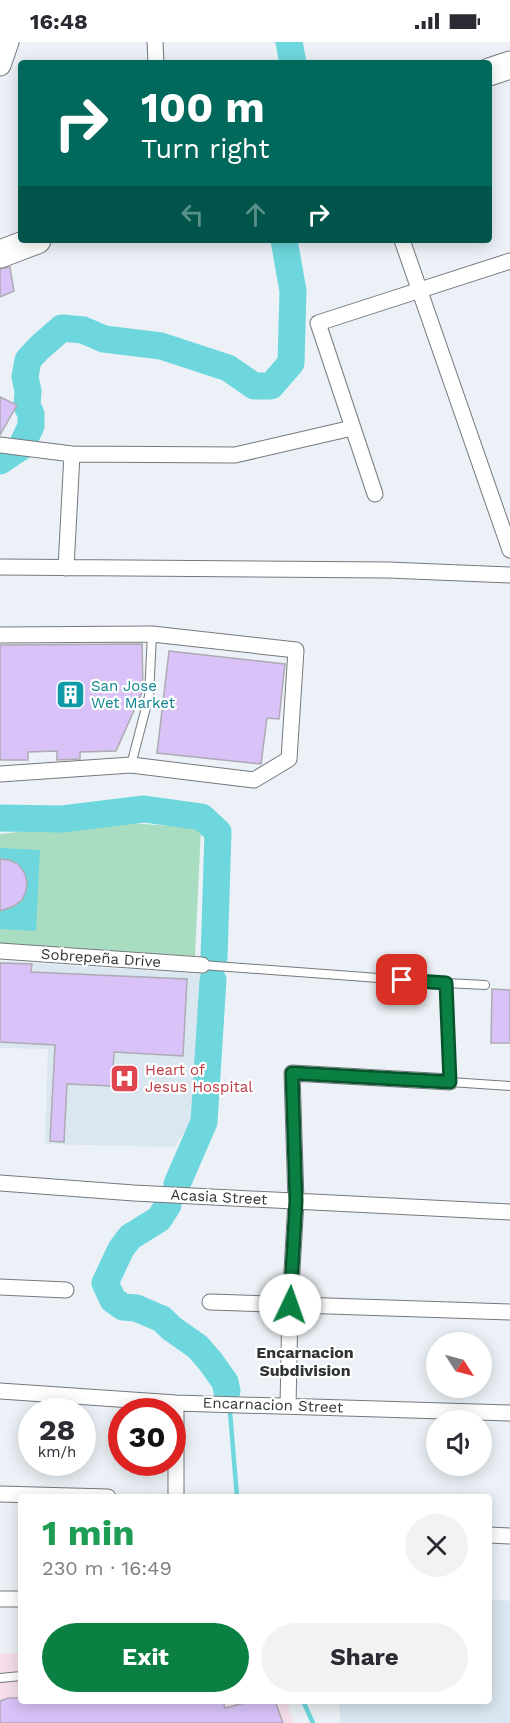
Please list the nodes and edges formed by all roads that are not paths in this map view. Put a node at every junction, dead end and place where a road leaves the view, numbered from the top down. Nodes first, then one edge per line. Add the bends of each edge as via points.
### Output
1 (8, 42) edge
2 (155, 42) edge
3 (156, 60) edge
4 (510, 64) edge
5 (0, 65) edge
6 (492, 71) edge
7 (29, 243) edge
8 (403, 243) edge
9 (0, 254) edge
10 (510, 261) edge
11 (419, 289) junction
12 (352, 428) junction
13 (0, 445) edge
14 (72, 454) junction
15 (375, 494) dead end
16 (510, 550) edge
17 (0, 567) edge
18 (66, 568) junction
19 (510, 575) edge
20 (152, 634) junction
21 (0, 635) edge
22 (131, 765) junction
23 (0, 774) edge
24 (0, 951) edge
25 (202, 964) joint
26 (446, 983) junction
27 (486, 985) dead end
28 (450, 1082) junction
29 (510, 1086) edge
30 (0, 1183) edge
31 (296, 1201) junction
32 (510, 1212) edge
33 (0, 1287) edge
34 (66, 1290) dead end
35 (210, 1302) dead end
36 (290, 1305) junction
37 (510, 1312) edge
38 (0, 1391) edge
39 (112, 1398) edge
40 (186, 1402) edge
41 (288, 1406) junction
42 (510, 1413) edge
43 (176, 1476) edge
44 (0, 1494) edge
45 (18, 1494) edge
46 (176, 1494) edge
47 (492, 1534) edge
48 (510, 1536) edge
49 (0, 1599) edge
50 (18, 1599) edge
51 (18, 1676) edge
52 (0, 1678) edge

1 - 5 street
2 - 3 street
4 - 6 highway
7 - 9 highway
8 - 11 street
10 - 11 street
11 - 12 street via 318,323
11 - 16 street
12 - 14 street via 235,455
12 - 15 street
13 - 14 street
14 - 18 street
17 - 18 street
18 - 19 street via 388,570
20 - 21 street
20 - 22 lane via 149,696
20 - 22 street via 296,651 289,759 254,780
22 - 23 street
24 - 25 street, Sobrepeña Drive
25 - 26 lane
26 - 27 lane
26 - 28 lane
28 - 29 lane
28 - 31 street via 292,1073
30 - 31 street, Acasia Street
31 - 32 street, Acasia Street
31 - 36 street
33 - 34 street
35 - 36 street
36 - 37 street
36 - 41 street
38 - 39 street, Encarnacion Street
40 - 41 street, Encarnacion Street
41 - 42 street, Encarnacion Street
43 - 46 street
44 - 45 street
47 - 48 street
49 - 50 street
51 - 52 lane

